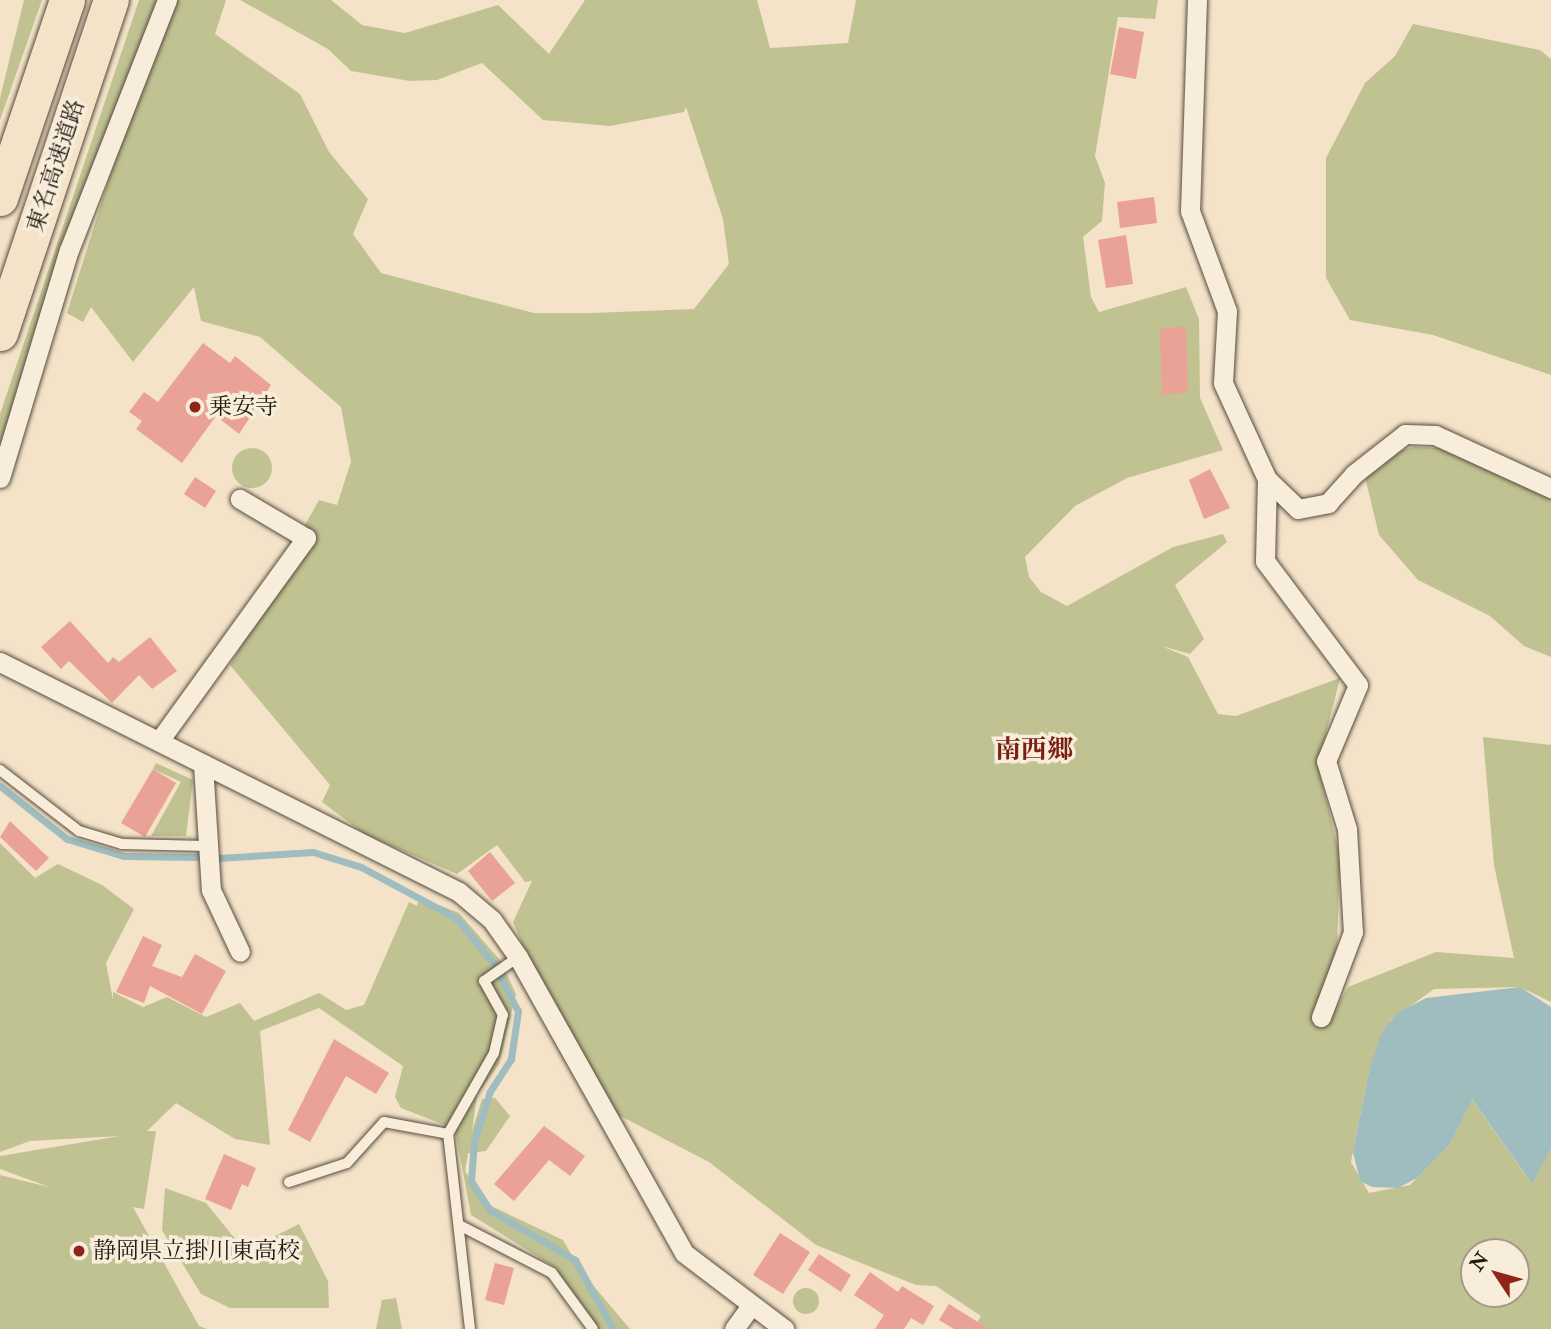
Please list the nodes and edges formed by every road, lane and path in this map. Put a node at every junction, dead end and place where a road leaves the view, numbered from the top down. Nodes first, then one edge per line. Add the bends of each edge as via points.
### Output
1 (67, 0) edge
2 (111, 0) edge
3 (167, 0) edge
4 (1197, 0) edge
5 (0, 198) edge
6 (0, 333) edge
7 (0, 478) edge
8 (1267, 479) junction
9 (1551, 488) edge
10 (240, 499) dead end
11 (0, 662) edge
12 (159, 741) junction
13 (204, 764) junction
14 (0, 770) edge
15 (206, 846) junction
16 (240, 952) dead end
17 (518, 957) junction
18 (1321, 1017) dead end
19 (448, 1134) junction
20 (289, 1182) dead end
21 (461, 1226) junction
22 (751, 1307) junction
23 (470, 1329) edge
24 (593, 1329) edge
25 (734, 1329) edge
26 (784, 1329) edge

1 - 5 highway, 東名高速道路
2 - 6 highway, 東名高速道路
3 - 7 street via 69,250
4 - 8 street via 1189,211 1227,310 1223,383
8 - 9 street via 1298,509 1328,503 1354,474 1405,434 1435,435
8 - 18 street via 1265,561 1358,685 1326,761 1348,829 1353,932
10 - 12 street via 306,538
11 - 12 street
12 - 13 street
13 - 15 street
13 - 17 street via 459,892 492,920
14 - 15 lane via 79,831 122,844
15 - 16 street via 211,890
17 - 19 lane via 484,981 503,1015 494,1053
17 - 22 street via 684,1253
19 - 20 lane via 384,1122 347,1163
19 - 21 lane
21 - 23 lane
21 - 24 lane via 552,1273
22 - 25 street
22 - 26 street

